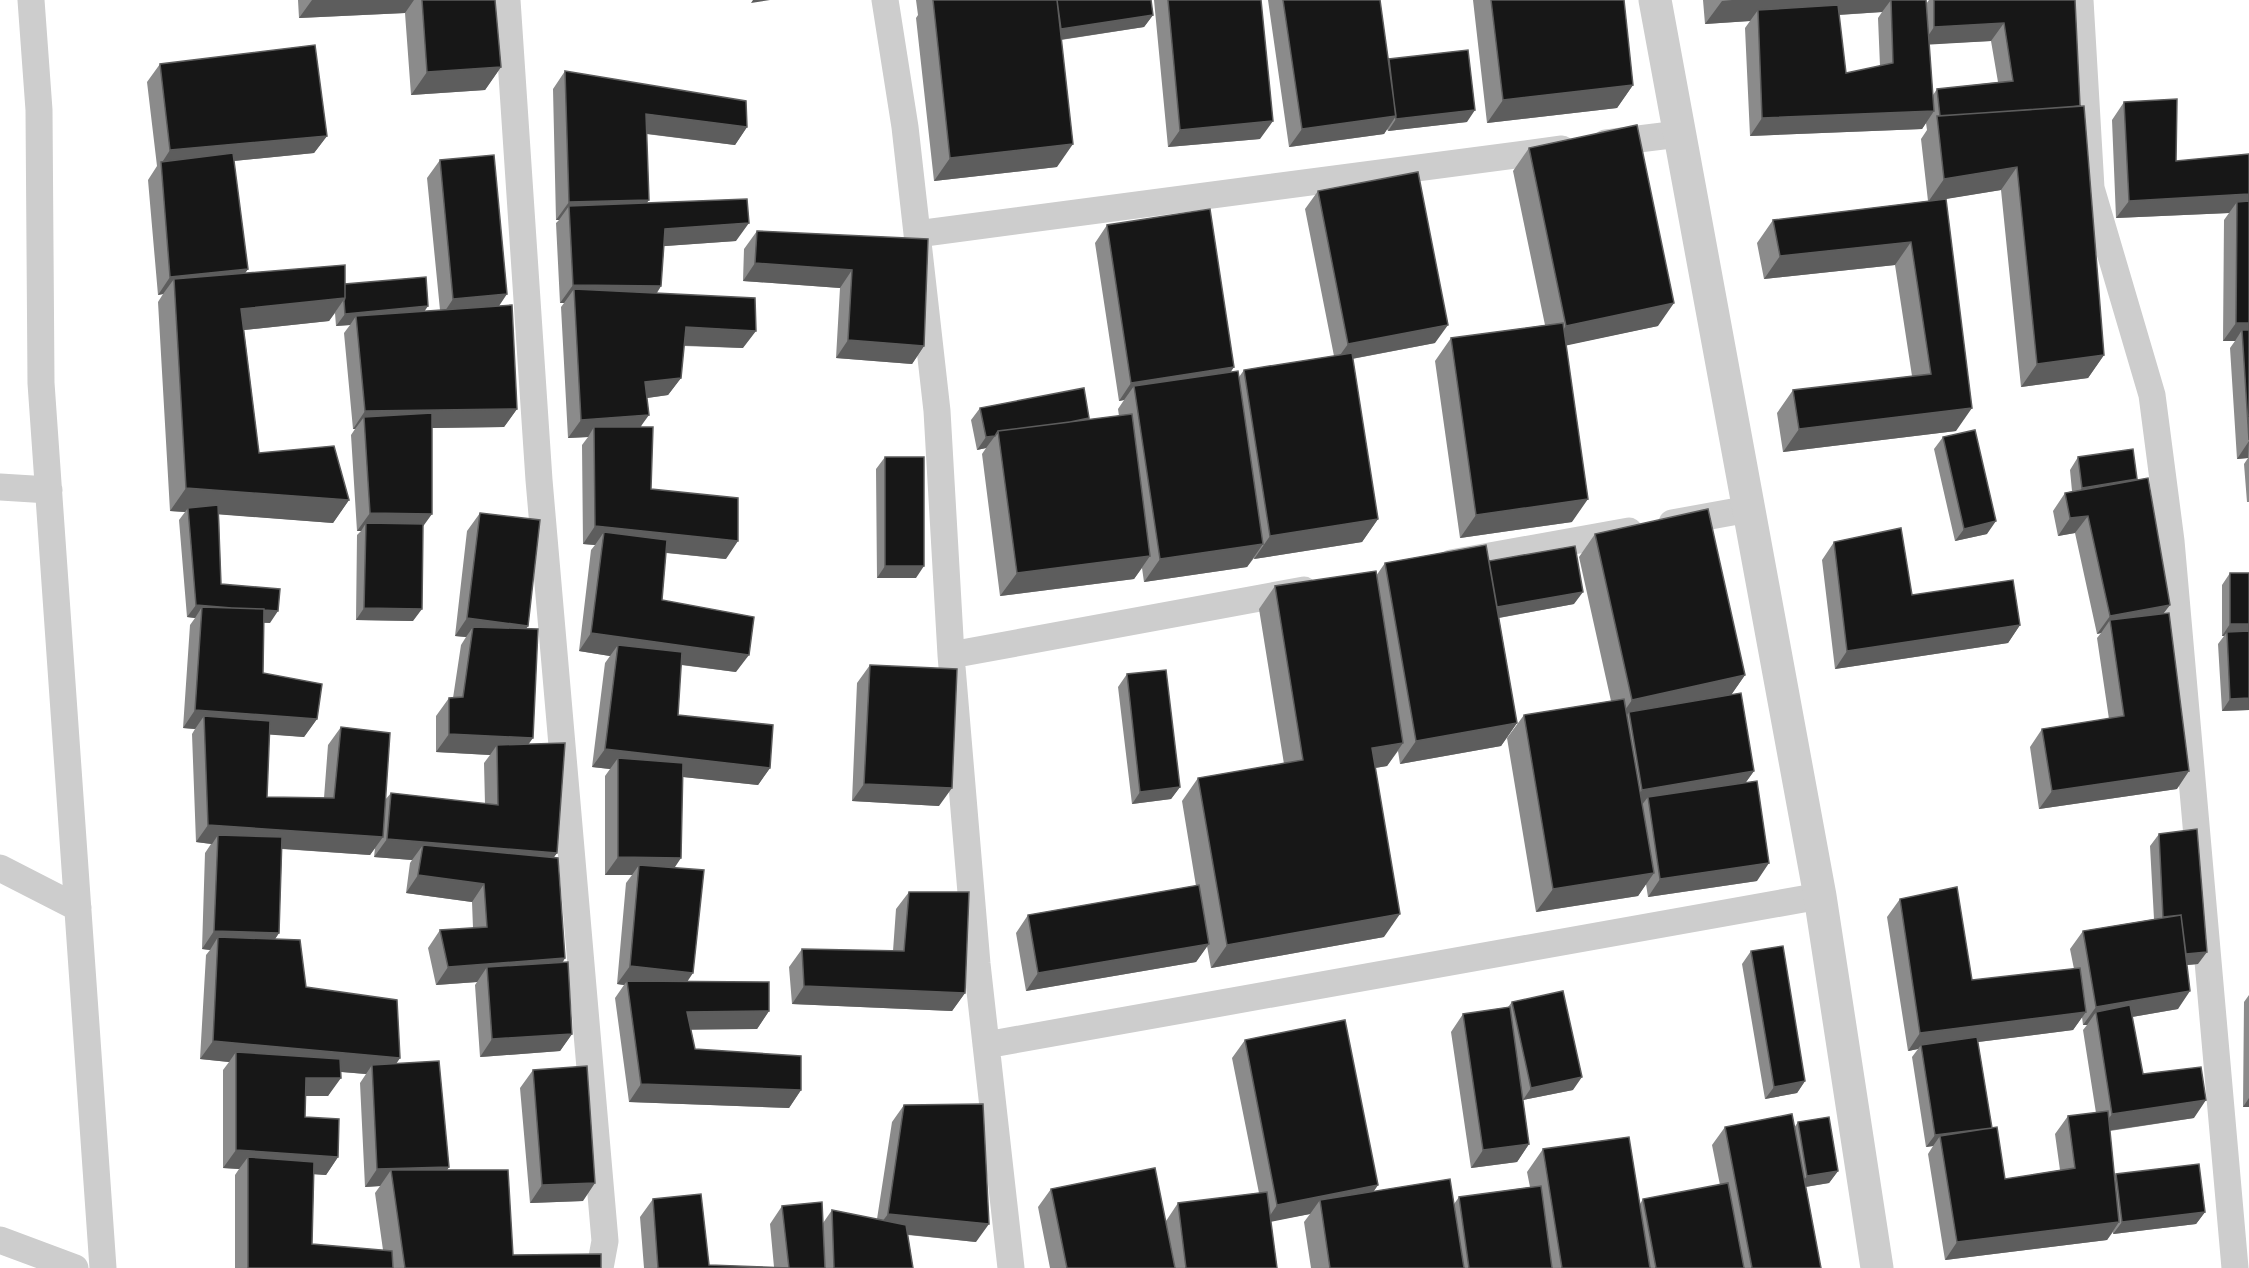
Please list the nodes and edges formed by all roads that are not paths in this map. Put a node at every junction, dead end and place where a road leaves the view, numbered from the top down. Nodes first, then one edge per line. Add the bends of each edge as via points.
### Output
1 (31, 0) edge
2 (507, 0) edge
3 (885, 0) edge
4 (1655, 0) edge
5 (2080, 0) edge
6 (1679, 134) junction
7 (917, 234) junction
8 (0, 487) edge
9 (49, 490) junction
10 (1749, 508) junction
11 (1432, 567) edge
12 (1326, 586) edge
13 (951, 655) junction
14 (0, 868) edge
15 (1820, 896) junction
16 (78, 908) junction
17 (986, 1045) junction
18 (0, 1240) edge
19 (75, 1268) edge
20 (103, 1268) edge
21 (600, 1268) edge
22 (1011, 1268) edge
23 (1876, 1268) edge
24 (2235, 1268) edge

1 - 9 street via 39,110 41,383
2 - 21 street via 540,492 605,1241
3 - 7 street
4 - 6 street
5 - 24 street via 2091,188 2152,395 2171,541
6 - 7 street
6 - 10 street
7 - 13 street via 937,411
8 - 9 street
9 - 16 street
10 - 11 street
10 - 15 street
12 - 13 street
13 - 17 street
14 - 16 street
15 - 17 street
15 - 23 street
16 - 20 street
17 - 22 street
18 - 19 street

